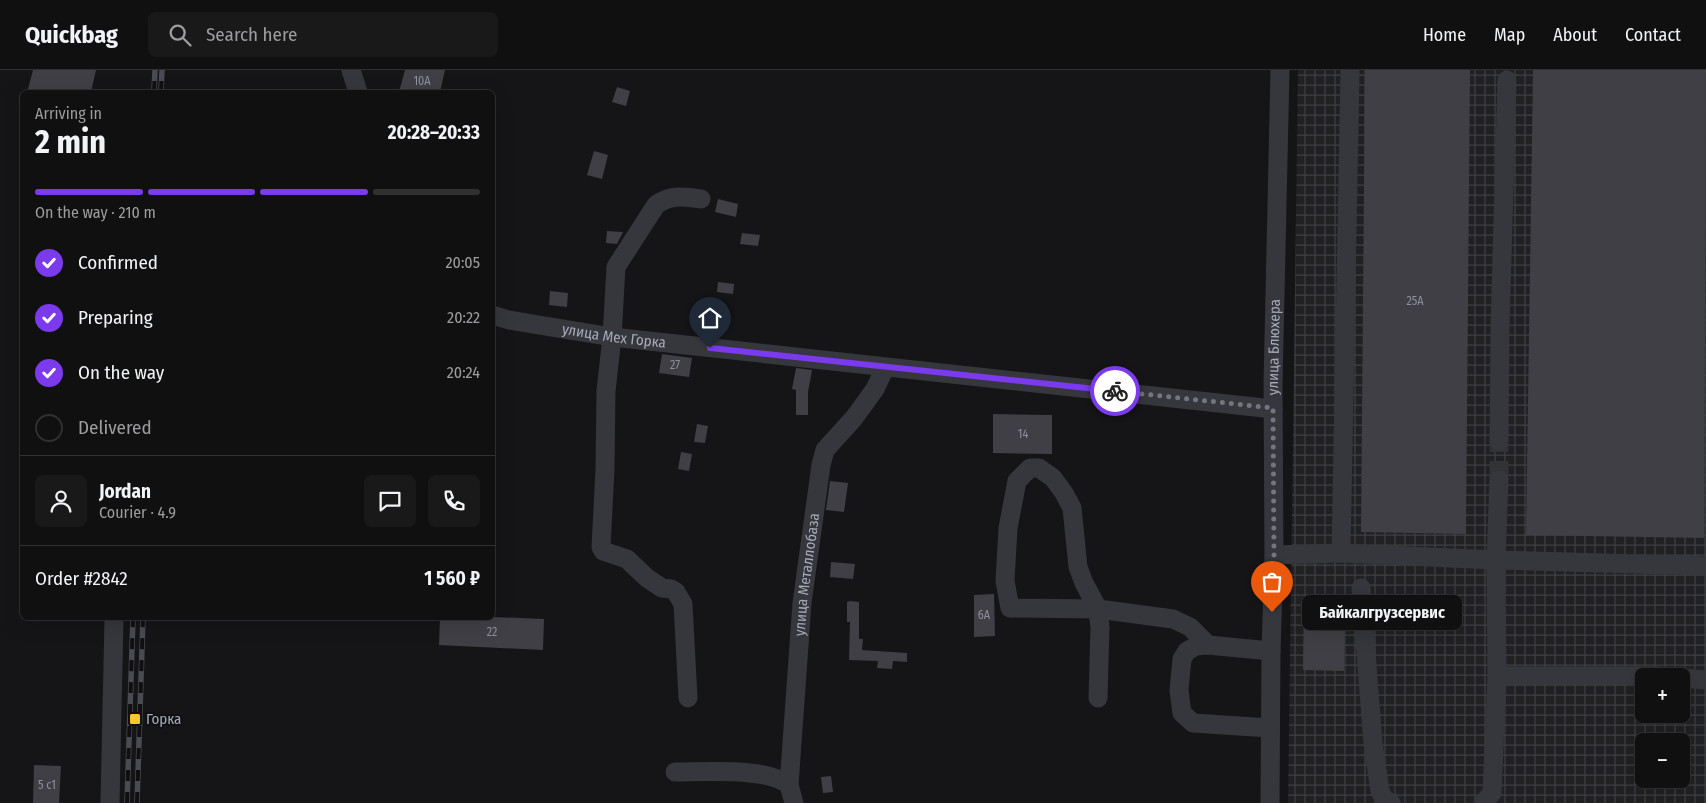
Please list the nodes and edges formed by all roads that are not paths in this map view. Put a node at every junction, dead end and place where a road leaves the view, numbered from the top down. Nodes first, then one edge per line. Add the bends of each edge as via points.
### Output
1 (351, 70) edge
2 (1280, 70) edge
3 (1350, 70) edge
4 (1507, 80) dead end
5 (357, 90) edge
6 (701, 199) dead end
7 (495, 316) edge
8 (612, 337) junction
9 (885, 368) junction
10 (1273, 408) junction
11 (1500, 440) tunnel mouth
12 (1499, 480) tunnel mouth
13 (1341, 553) junction
14 (1274, 555) junction
15 (1496, 560) junction
16 (1706, 566) edge
17 (1361, 588) dead end
18 (1098, 608) junction
19 (114, 620) edge
20 (1208, 644) junction
21 (1271, 651) junction
22 (1497, 676) junction
23 (1635, 676) edge
24 (1690, 679) edge
25 (1706, 680) edge
26 (688, 698) dead end
27 (1098, 698) dead end
28 (1270, 728) junction
29 (675, 772) dead end
30 (789, 785) junction
31 (110, 803) edge
32 (794, 803) edge
33 (1270, 803) edge
34 (1391, 803) edge
35 (1483, 803) edge

1 - 5 street
2 - 10 street, улица Блюхера
3 - 13 street
4 - 11 street
6 - 8 street via 675,196 656,205 616,267
7 - 8 street, улица Мех Горка
8 - 9 street, улица Мех Горка
8 - 26 street via 606,391 601,547 603,551 627,559 647,578 680,596
9 - 10 street, улица Мех Горка
9 - 30 street, улица Металлобаза via 854,418 825,450 820,465 802,603
10 - 14 street, улица Блюхера
12 - 15 street
13 - 14 street
13 - 15 street
14 - 21 street, улица Блюхера
15 - 16 street
15 - 22 street
17 - 34 street via 1373,743 1380,792
18 - 18 street via 1078,567 1072,508 1053,478 1039,468 1030,468 1017,481 1008,528 1005,581 1010,608
18 - 20 street via 1173,619 1190,627
18 - 27 street
19 - 31 street
20 - 21 street
20 - 28 street via 1187,651 1182,659 1179,690 1182,712 1193,723
21 - 28 street, улица Блюхера
22 - 23 street
22 - 35 street via 1492,793
24 - 25 street
28 - 33 street, улица Блюхера
29 - 30 street via 759,774 782,779
30 - 32 street, улица Металлобаза

